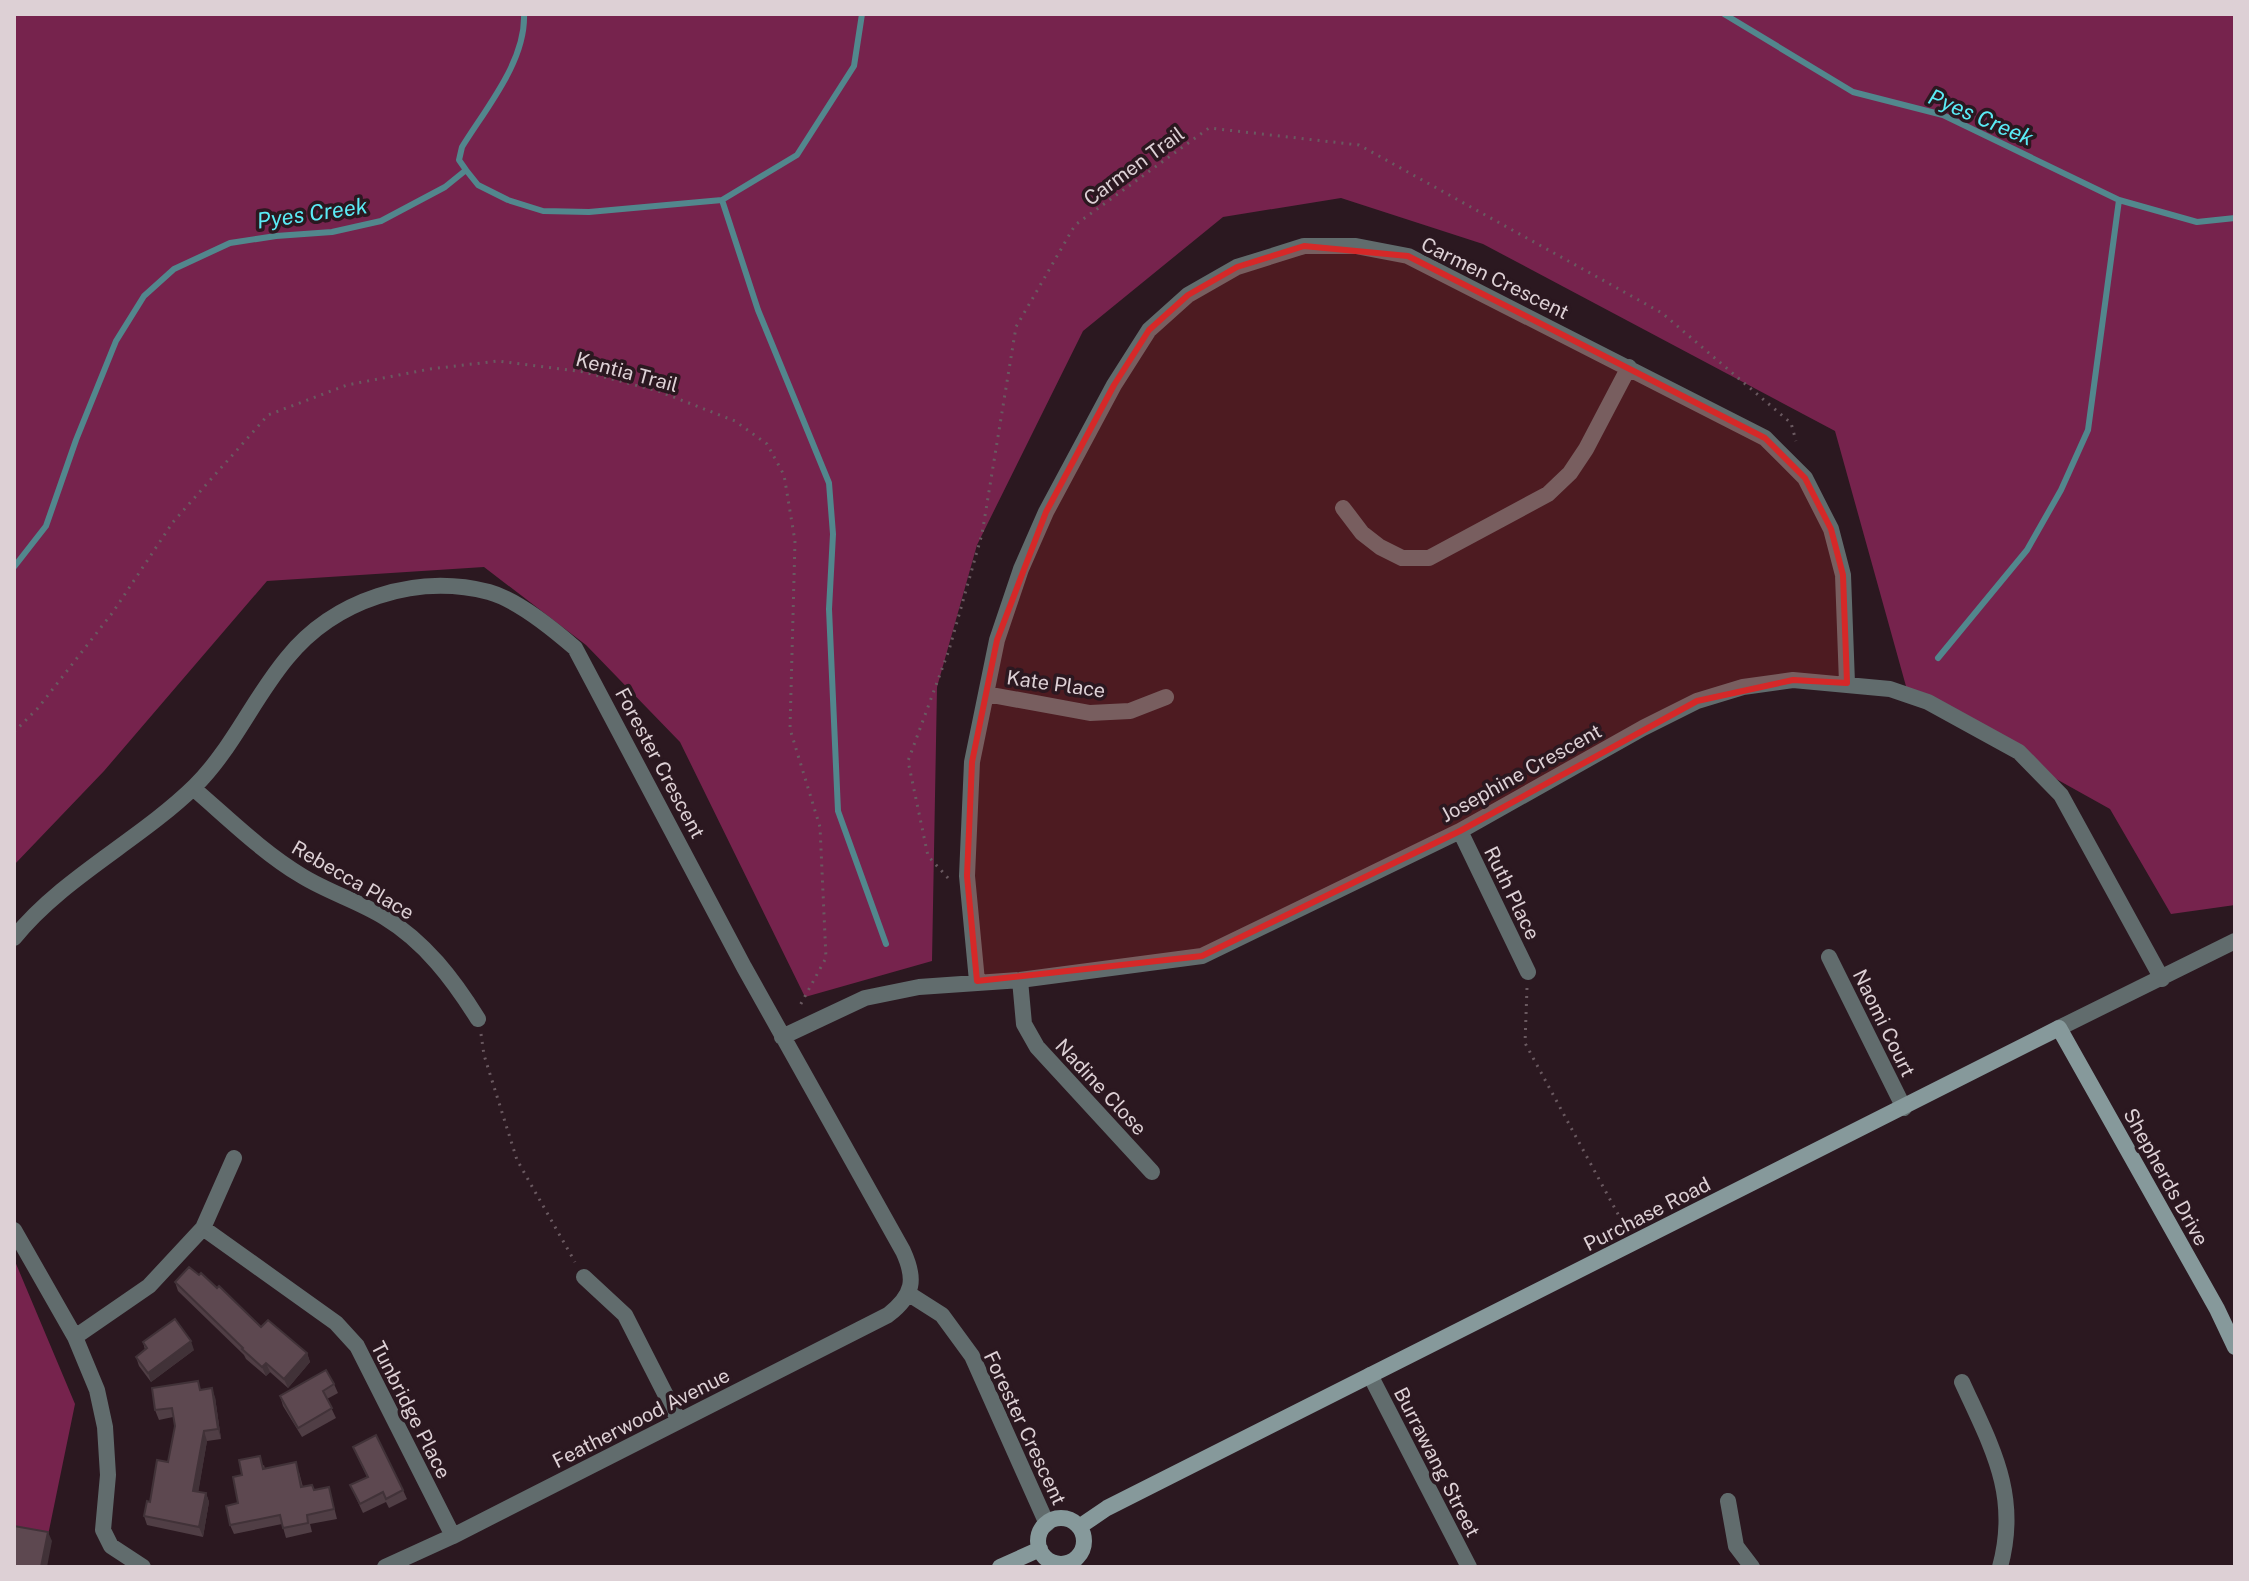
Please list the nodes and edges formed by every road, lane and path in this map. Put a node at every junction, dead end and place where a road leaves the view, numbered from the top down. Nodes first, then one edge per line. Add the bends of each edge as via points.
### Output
1 (1629, 367) junction
2 (1805, 478) junction
3 (1343, 508) dead end
4 (1847, 683) junction
5 (986, 694) junction
6 (1166, 697) dead end
7 (14, 732) edge
8 (193, 788) junction
9 (1460, 831) junction
10 (949, 879) dead end
11 (14, 938) edge
12 (2235, 941) edge
13 (1829, 957) dead end
14 (1528, 972) joint
15 (2162, 979) junction
16 (1020, 980) junction
17 (977, 981) junction
18 (797, 1011) dead end
19 (478, 1019) joint
20 (2059, 1028) junction
21 (782, 1037) junction
22 (1904, 1108) junction
23 (234, 1158) dead end
24 (1152, 1172) dead end
25 (203, 1228) junction
26 (14, 1230) edge
27 (1633, 1243) junction
28 (584, 1277) joint
29 (909, 1294) junction
30 (75, 1337) junction
31 (2235, 1347) edge
32 (1370, 1375) junction
33 (1962, 1382) dead end
34 (679, 1421) junction
35 (1728, 1501) dead end
36 (1047, 1524) junction
37 (1079, 1527) junction
38 (453, 1536) junction
39 (1040, 1549) junction
40 (1072, 1565) edge
41 (143, 1567) edge
42 (385, 1567) edge
43 (1000, 1567) edge
44 (1469, 1567) edge
45 (1752, 1567) edge
46 (2000, 1567) edge

1 - 2 street, Carmen Crescent via 1765,438
1 - 3 street via 1570,473 1548,494 1429,558 1402,558 1380,547
1 - 5 street, Carmen Crescent via 1408,256 1356,246 1304,246 1237,267 1188,295 1149,330 1114,385 1021,569
2 - 4 street, Carmen Crescent via 1831,529 1843,575
2 - 10 path, Carmen Trail via 1791,423 1662,313 1359,145 1209,128 1075,225 1016,327 982,534 949,650 908,761 928,856
4 - 9 street, Josephine Crescent via 1793,680 1697,701
4 - 15 street, Josephine Crescent via 1928,702 2019,752 2061,795
5 - 6 street, Kate Place via 1090,713 1130,711
5 - 17 street, Carmen Crescent via 972,762 967,876
7 - 18 path, Kentia Trail via 113,612 173,522 268,415 347,385 498,361 584,372 658,391 735,421 767,444 784,475 795,541 790,729 820,827 826,958
8 - 11 street, Forester Crescent via 53,898
8 - 19 street, Rebecca Place via 280,862 384,916 421,944
8 - 21 street, Forester Crescent via 221,758 286,659 314,629 354,604 403,589 442,586 491,592 543,620 575,648
9 - 14 street, Ruth Place
9 - 16 street, Josephine Crescent via 1202,956
12 - 15 street, Purchase Road
13 - 22 street, Naomi Court
14 - 27 path via 1525,1043
15 - 20 street, Purchase Road
16 - 17 street, Josephine Crescent
16 - 24 street, Nadine Close via 1024,1024 1037,1047
17 - 21 street, Josephine Crescent via 865,998
19 - 28 path via 517,1160
20 - 22 main road, Purchase Road
20 - 31 main road, Shepherds Drive
21 - 29 street, Forester Crescent via 903,1251 911,1268
22 - 27 main road, Purchase Road
23 - 25 street
25 - 30 street via 149,1286
25 - 38 street, Tunbridge Place via 336,1323 357,1346
26 - 30 street
27 - 32 main road, Purchase Road
28 - 34 street via 625,1315
29 - 34 street, Featherwood Avenue via 888,1315
29 - 36 street, Forester Crescent via 942,1315 972,1356
30 - 41 street via 97,1390 105,1427 103,1530 111,1546
32 - 37 main road, Purchase Road
32 - 44 street, Burrawang Street
33 - 46 street via 1999,1463 2008,1510
34 - 38 street, Featherwood Avenue
35 - 45 street via 1736,1546
36 - 37 main road via 1060,1518
36 - 39 main road via 1039,1535
37 - 40 main road via 1084,1547
38 - 42 street, Featherwood Avenue
39 - 40 main road via 1049,1561
39 - 43 main road

